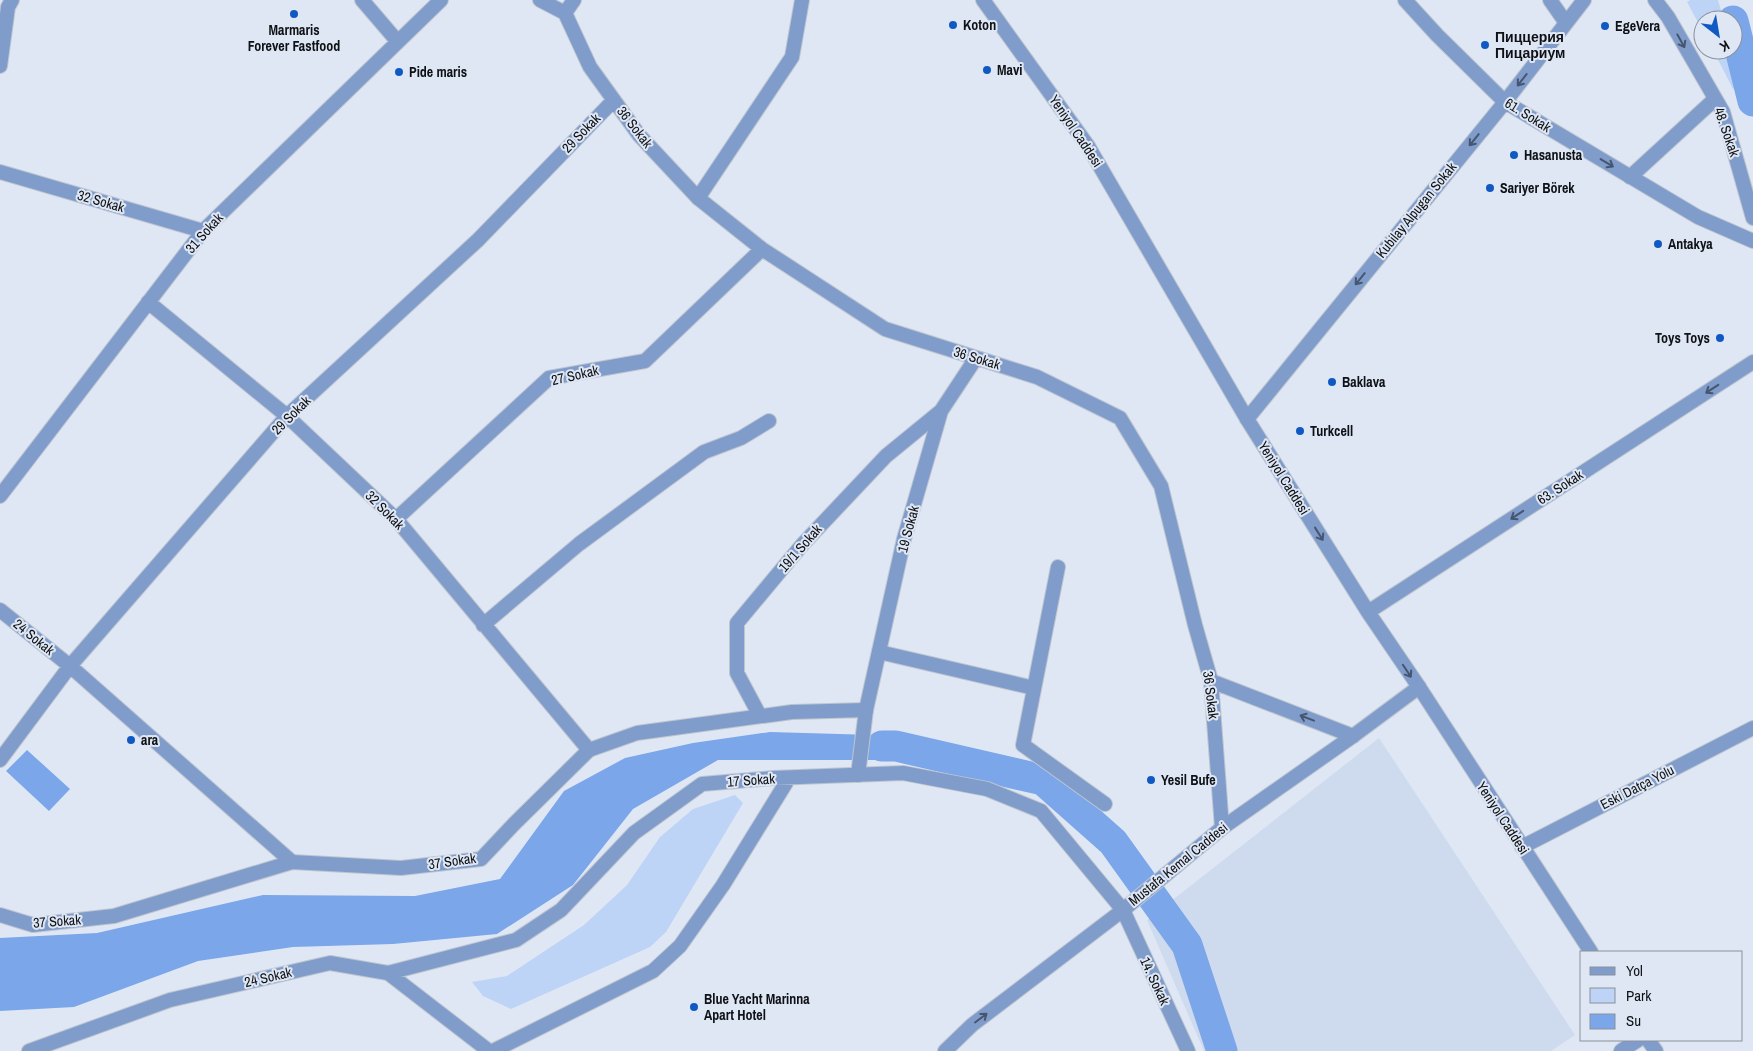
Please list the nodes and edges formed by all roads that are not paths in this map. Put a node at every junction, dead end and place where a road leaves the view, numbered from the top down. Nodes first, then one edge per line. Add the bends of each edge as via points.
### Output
1 (362, 0) edge
2 (441, 0) edge
3 (540, 0) edge
4 (574, 0) edge
5 (802, 0) edge
6 (983, 0) edge
7 (1405, 0) edge
8 (1550, 0) edge
9 (1584, 0) edge
10 (1654, 0) edge
11 (7, 4) edge
12 (566, 13) junction
13 (1566, 24) junction
14 (398, 42) junction
15 (0, 66) edge
16 (1715, 99) junction
17 (614, 100) junction
18 (1505, 102) junction
19 (0, 172) edge
20 (1630, 177) junction
21 (698, 198) junction
22 (1753, 218) edge
23 (203, 231) junction
24 (1753, 241) edge
25 (762, 249) junction
26 (148, 302) junction
27 (976, 358) junction
28 (1753, 362) edge
29 (941, 411) junction
30 (287, 416) junction
31 (1246, 419) junction
32 (769, 421) dead end
33 (0, 496) edge
34 (396, 519) junction
35 (1058, 568) dead end
36 (0, 610) edge
37 (1368, 612) junction
38 (483, 625) junction
39 (879, 652) junction
40 (70, 666) junction
41 (1211, 681) junction
42 (1034, 688) junction
43 (1419, 688) junction
44 (866, 710) junction
45 (760, 716) junction
46 (1753, 728) edge
47 (1353, 736) junction
48 (589, 750) junction
49 (0, 760) edge
50 (858, 774) junction
51 (788, 778) junction
52 (1105, 804) dead end
53 (1222, 828) junction
54 (1522, 847) junction
55 (292, 862) junction
56 (1123, 910) junction
57 (0, 915) edge
58 (1590, 951) edge
59 (388, 973) junction
60 (1636, 1041) edge
61 (29, 1051) edge
62 (491, 1051) edge
63 (946, 1051) edge
64 (1188, 1051) edge
65 (1620, 1051) edge

1 - 14 street
2 - 14 street, 31 Sokak
3 - 12 street
4 - 12 street
5 - 21 street via 792,57
6 - 31 street, Yeniyol Caddesi via 1088,146
7 - 18 street, 61. Sokak
8 - 13 street
9 - 13 street, Kubilay Alpugan Sokak
10 -> 16 street, 48. Sokak via 1668,17
11 - 15 street
12 - 17 street, 36 Sokak via 590,67
13 -> 18 street, Kubilay Alpugan Sokak
14 - 23 street, 31 Sokak
16 - 20 street
16 - 22 street, 48. Sokak via 1723,112
17 - 21 street, 36 Sokak via 639,135
17 - 30 street, 29 Sokak via 478,240
18 -> 20 street, 61. Sokak
18 -> 31 street, Kubilay Alpugan Sokak
19 - 23 street, 32 Sokak
20 - 24 street, 61. Sokak via 1698,217
21 - 25 street, 36 Sokak
23 - 26 street, 31 Sokak
25 - 27 street, 36 Sokak via 885,329
25 - 34 street, 27 Sokak via 645,361 549,378
26 - 30 street, 32 Sokak
26 - 33 street, 31 Sokak
27 - 29 street, 19 Sokak
27 - 41 street, 36 Sokak via 1037,377 1120,418 1161,486
28 -> 37 street, 63. Sokak
29 - 39 street, 19 Sokak via 904,539
29 - 45 street, 19/1 Sokak via 886,456 802,545 737,623 737,673
30 - 34 street, 32 Sokak
30 - 40 street, 29 Sokak
31 -> 37 street, Yeniyol Caddesi
32 - 38 street via 742,438 704,452 579,544
34 - 38 street, 32 Sokak
35 - 42 street
36 - 40 street, 24 Sokak
37 -> 43 street, Yeniyol Caddesi
38 - 48 street, 32 Sokak
39 - 42 street
39 - 44 street, 19 Sokak
40 - 49 street, 29 Sokak
40 - 55 street, 24 Sokak
47 -> 41 street
41 - 53 street, 36 Sokak
42 - 52 street via 1023,744
43 - 47 street, Mustafa Kemal Caddesi
43 - 54 street, Yeniyol Caddesi
44 - 45 street, 37 Sokak
44 - 50 street, 19 Sokak
45 - 48 street, 37 Sokak via 637,733
46 - 54 street, Eski Datça Yolu
47 - 53 street, Mustafa Kemal Caddesi
48 - 55 street, 37 Sokak via 481,859 401,868
50 - 51 street, 17 Sokak
50 - 56 street, 17 Sokak via 903,773 987,789 1041,812
51 - 59 street, 17 Sokak via 702,784 634,833 561,910 516,940
51 - 62 street via 723,885 680,946 653,971
53 - 56 street, Mustafa Kemal Caddesi
54 - 58 street, Yeniyol Caddesi
55 - 57 street, 37 Sokak via 114,916 33,925
63 -> 56 street, Mustafa Kemal Caddesi via 972,1025
56 - 64 street, 14. Sokak
59 - 61 street, 24 Sokak via 330,963 170,1000
59 - 62 street, 24 Sokak
60 - 65 street

